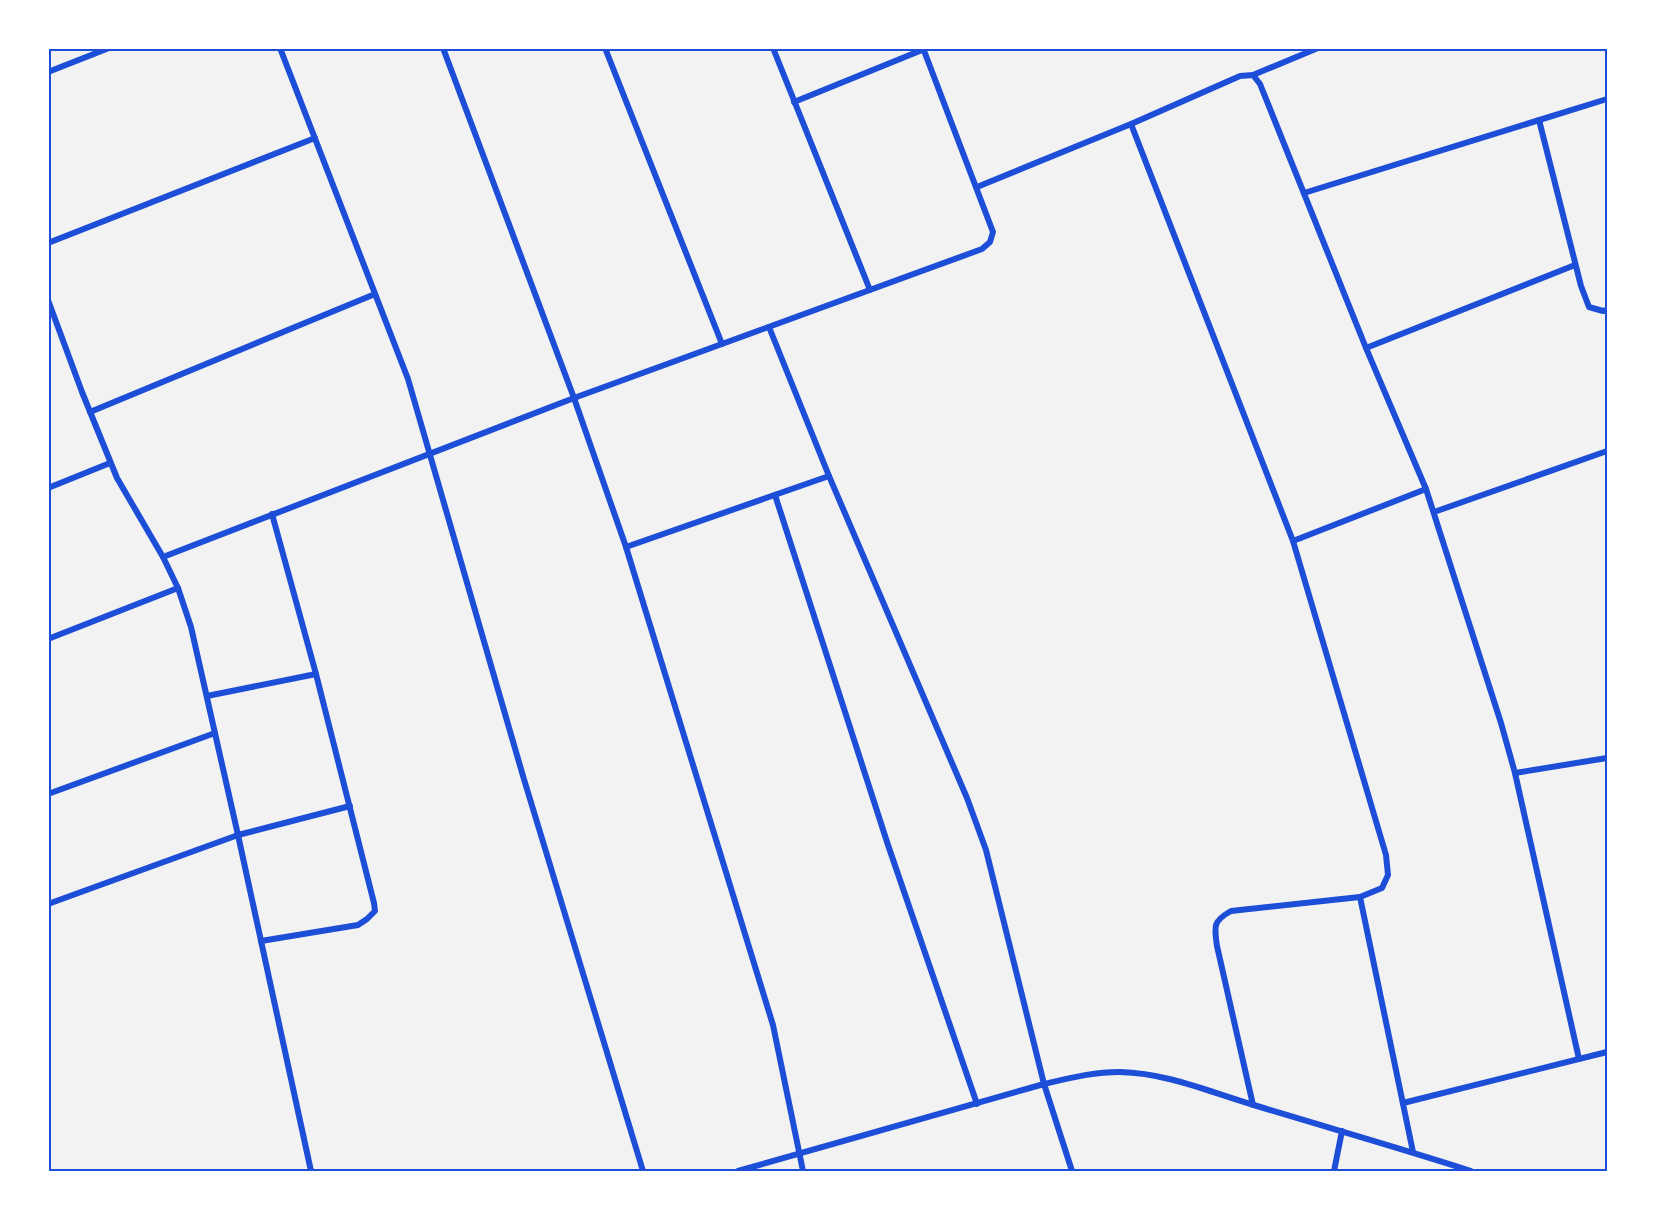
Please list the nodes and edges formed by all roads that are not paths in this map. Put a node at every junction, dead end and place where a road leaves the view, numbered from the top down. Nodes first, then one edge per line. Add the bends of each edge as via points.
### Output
1 (109, 48) edge
2 (280, 48) edge
3 (443, 48) edge
4 (605, 48) edge
5 (773, 48) edge
6 (1318, 48) edge
7 (925, 49) edge
8 (48, 72) edge
9 (1253, 75) junction
10 (1607, 99) edge
11 (794, 102) junction
12 (1539, 120) junction
13 (1131, 124) junction
14 (315, 138) junction
15 (977, 187) junction
16 (1304, 193) junction
17 (48, 243) edge
18 (1575, 265) junction
19 (870, 290) junction
20 (375, 294) junction
21 (48, 300) edge
22 (1607, 310) edge
23 (769, 327) junction
24 (722, 344) junction
25 (1366, 348) junction
26 (574, 398) junction
27 (90, 412) junction
28 (1607, 452) edge
29 (429, 453) junction
30 (110, 463) junction
31 (829, 476) junction
32 (48, 488) edge
33 (1426, 489) junction
34 (775, 495) junction
35 (1434, 512) junction
36 (272, 514) junction
37 (1293, 542) junction
38 (626, 547) junction
39 (163, 557) junction
40 (178, 588) junction
41 (48, 639) edge
42 (316, 674) junction
43 (207, 696) junction
44 (216, 733) junction
45 (1607, 758) edge
46 (1515, 773) junction
47 (48, 794) edge
48 (350, 806) junction
49 (238, 835) junction
50 (1360, 897) junction
51 (48, 904) edge
52 (261, 941) junction
53 (1607, 1053) edge
54 (1579, 1059) junction
55 (1044, 1084) junction
56 (1403, 1103) junction
57 (976, 1104) junction
58 (1253, 1105) junction
59 (1342, 1131) junction
60 (1413, 1152) junction
61 (800, 1155) junction
62 (311, 1171) edge
63 (643, 1171) edge
64 (738, 1171) edge
65 (803, 1171) edge
66 (1072, 1171) edge
67 (1334, 1171) edge
68 (1472, 1171) edge

1 - 8 street
2 - 14 street
3 - 26 street
4 - 24 street
5 - 11 street
6 - 9 street
7 - 11 street
7 - 15 street
9 - 13 street via 1240,76
9 - 16 street
10 - 12 street
11 - 19 street
12 - 16 street
12 - 18 street
13 - 15 street
13 - 37 street
14 - 17 street
14 - 20 street
15 - 19 street via 993,232 990,242 972,254
16 - 25 street
18 - 22 street via 1589,307
18 - 25 street
19 - 23 street
20 - 27 street
20 - 29 street via 408,379
21 - 27 street
23 - 24 street
23 - 31 street
24 - 26 street
25 - 33 street
26 - 29 street
26 - 38 street
27 - 30 street
28 - 35 street
29 - 36 street
29 - 63 street via 522,776
30 - 32 street
30 - 39 street
31 - 34 street
31 - 55 street via 986,850
33 - 35 street
33 - 37 street
34 - 38 street
34 - 57 street
35 - 46 street
36 - 39 street
36 - 42 street
37 - 50 street via 1386,855 1388,874 1382,888
38 - 61 street via 773,1025
39 - 40 street
40 - 41 street
40 - 43 street
42 - 43 street
42 - 48 street
43 - 44 street
44 - 47 street
44 - 49 street
45 - 46 street
46 - 54 street
48 - 49 street
48 - 52 street via 375,912 357,925
49 - 51 street
49 - 52 street
50 - 56 street
50 - 58 street via 1232,911 1219,918 1214,927
52 - 62 street
53 - 54 street
54 - 56 street
55 - 57 street
55 - 58 street via 1091,1073 1122,1072 1190,1084
55 - 66 street
56 - 60 street
57 - 61 street
58 - 59 street
59 - 60 street
59 - 67 street
60 - 68 street
61 - 64 street
61 - 65 street

